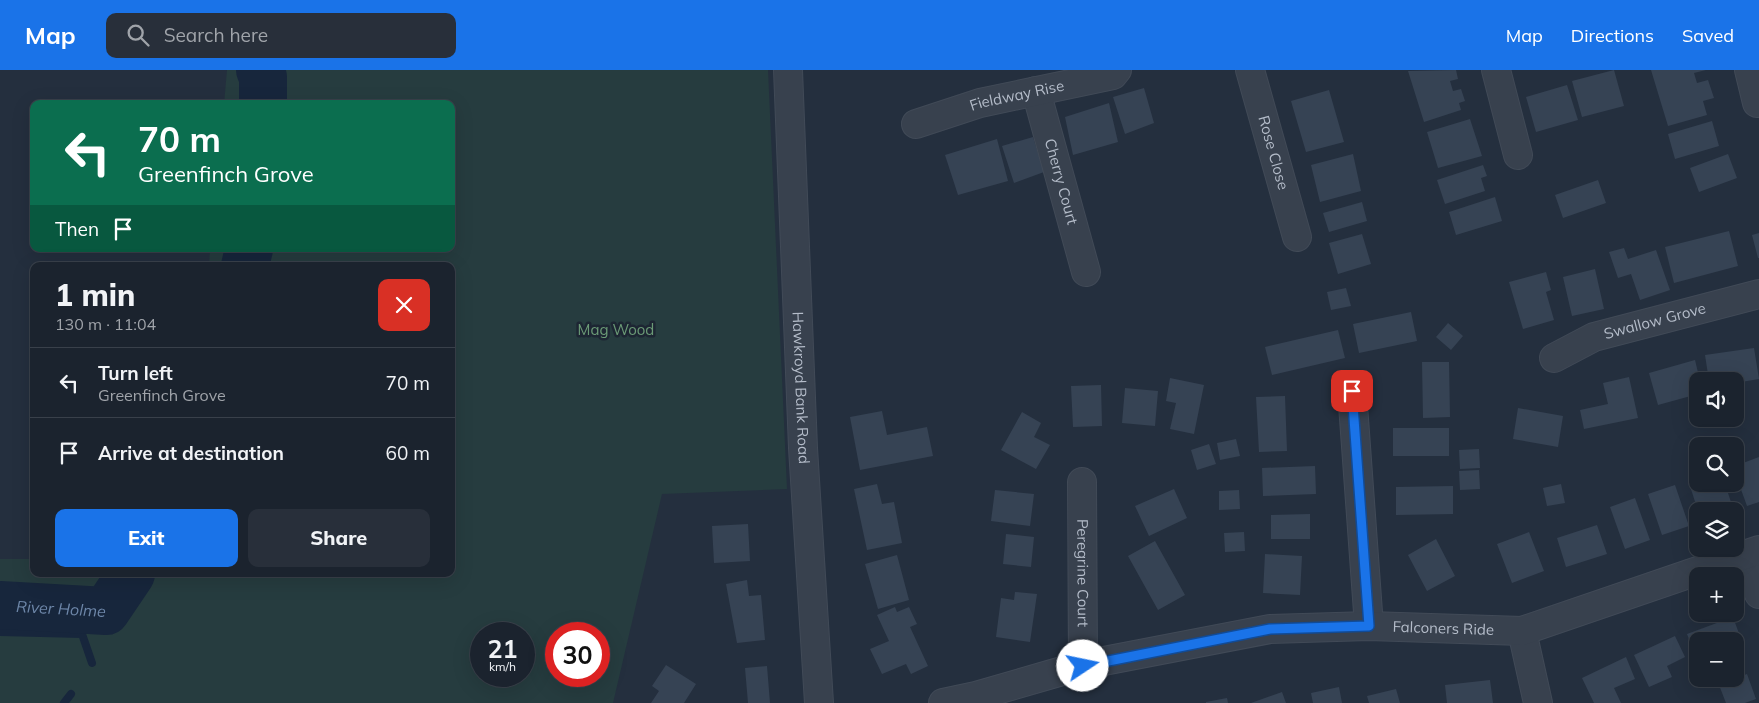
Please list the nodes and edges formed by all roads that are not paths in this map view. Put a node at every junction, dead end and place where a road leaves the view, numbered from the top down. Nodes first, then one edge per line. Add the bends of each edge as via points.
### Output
1 (788, 70) edge
2 (1117, 70) edge
3 (1250, 70) edge
4 (1749, 70) edge
5 (1504, 72) edge
6 (1036, 91) junction
7 (1757, 103) dead end
8 (916, 124) dead end
9 (1518, 155) dead end
10 (1297, 237) dead end
11 (1086, 272) dead end
12 (1759, 294) edge
13 (1554, 358) dead end
14 (1352, 391) dead end
15 (1082, 482) dead end
16 (1751, 553) edge
17 (1759, 594) edge
18 (1369, 626) junction
19 (1522, 632) junction
20 (1083, 666) junction
21 (818, 703) edge
22 (943, 703) edge
23 (1538, 703) edge

1 - 21 street, Hawkroyd Bank Road via 803,448
2 - 6 street, Fieldway Rise via 1113,75
3 - 10 street, Rose Close
4 - 7 street
5 - 9 street
6 - 8 street, Fieldway Rise via 980,103
6 - 11 street, Cherry Court
12 - 13 street, Swallow Grove via 1594,337
14 - 18 street
15 - 20 street, Peregrine Court
16 - 17 street
16 - 19 street, Falconers Ride
18 - 19 street, Falconers Ride
18 - 20 street, Falconers Ride via 1270,629
19 - 23 street
20 - 22 street, Falconers Ride

